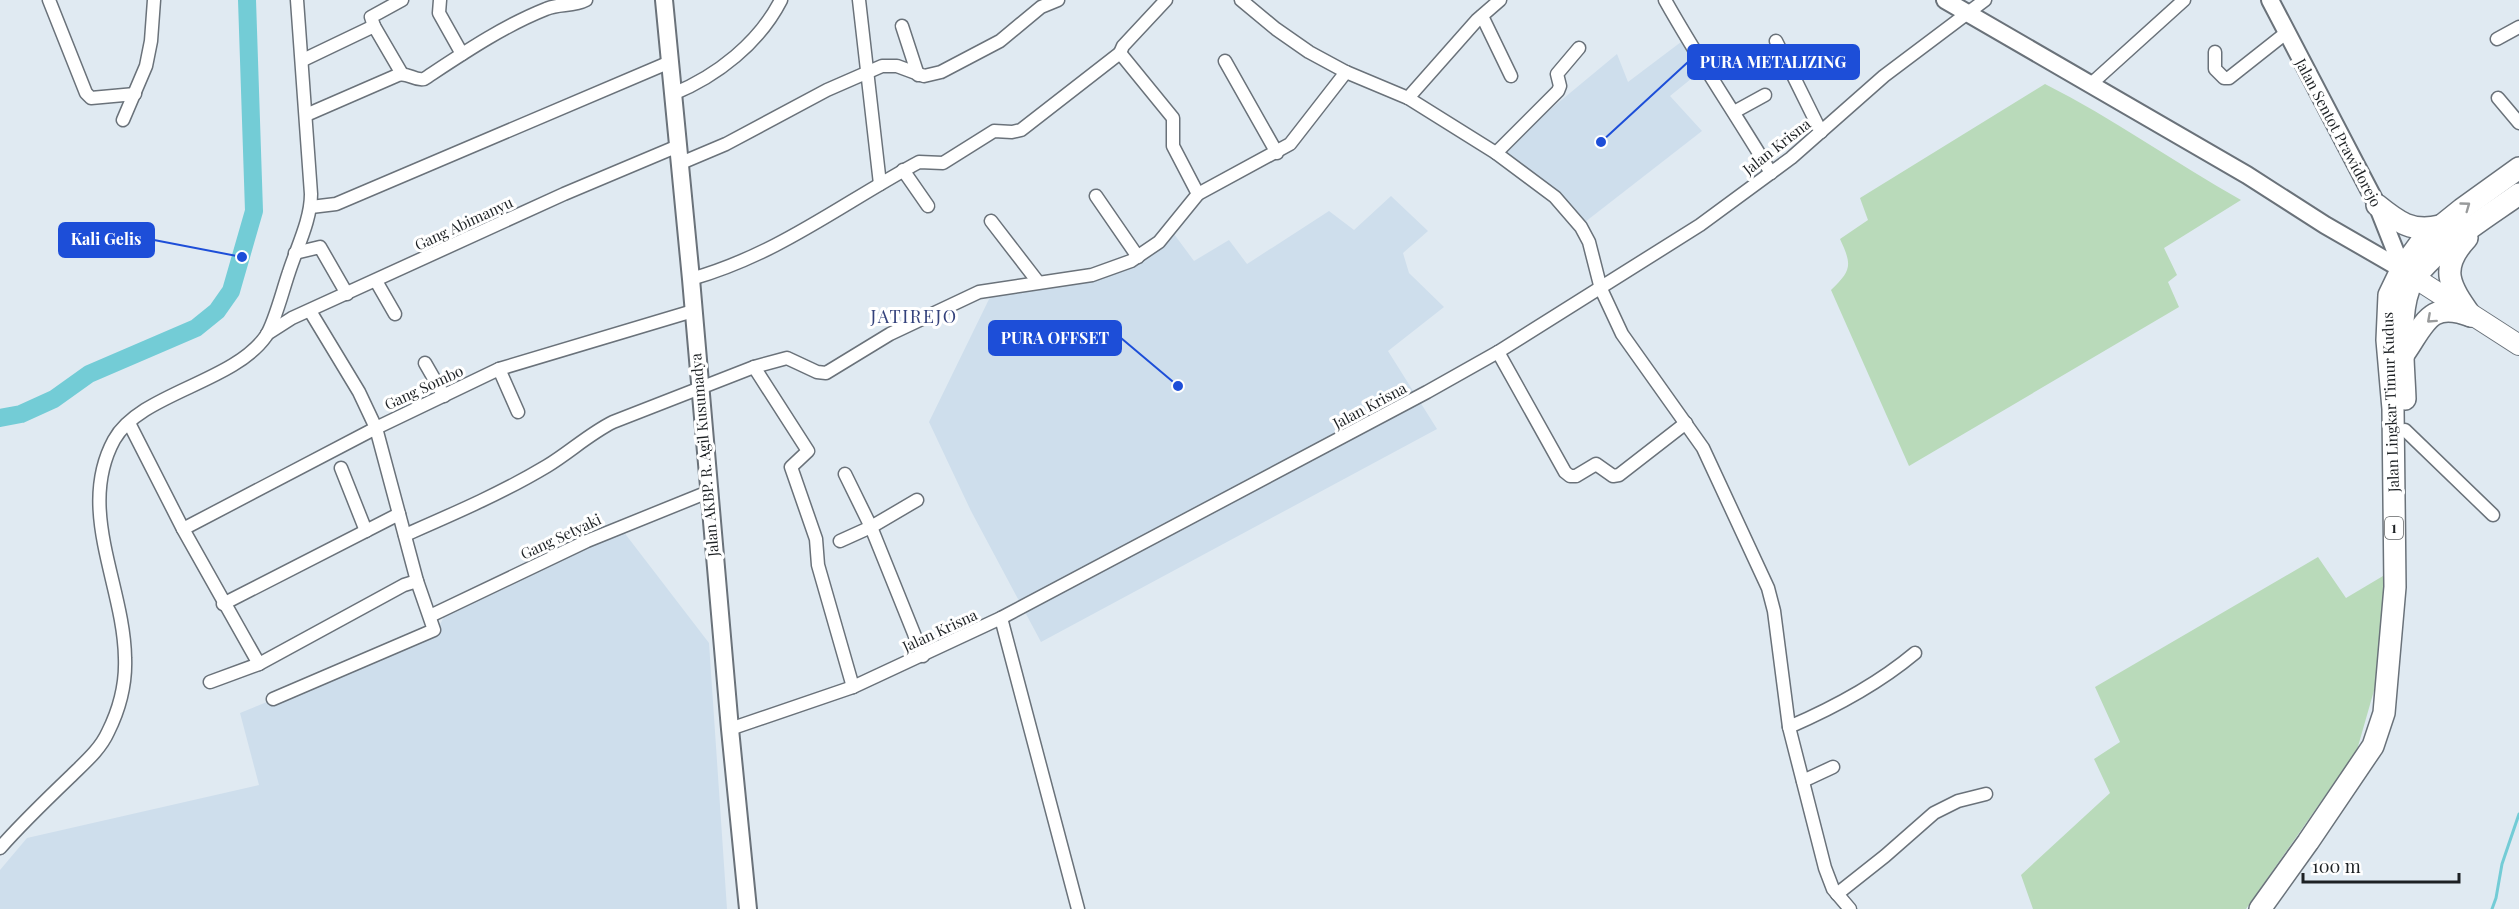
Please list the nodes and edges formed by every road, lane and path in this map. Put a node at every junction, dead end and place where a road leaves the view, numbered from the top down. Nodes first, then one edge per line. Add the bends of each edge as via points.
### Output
1 (36, 0) edge
2 (47, 0) edge
3 (154, 0) edge
4 (297, 0) edge
5 (402, 0) edge
6 (440, 0) edge
7 (586, 0) edge
8 (664, 0) edge
9 (781, 0) edge
10 (859, 0) edge
11 (1058, 0) edge
12 (1166, 0) edge
13 (1241, 0) edge
14 (1500, 0) edge
15 (1665, 0) edge
16 (1945, 0) edge
17 (1986, 0) edge
18 (2184, 0) edge
19 (2270, 0) edge
20 (1968, 14) junction
21 (1482, 16) junction
22 (374, 26) junction
23 (902, 26) dead end
24 (2519, 27) edge
25 (2286, 33) junction
26 (2497, 39) dead end
27 (1776, 41) dead end
28 (1579, 48) dead end
29 (2215, 52) dead end
30 (1120, 53) junction
31 (462, 54) junction
32 (303, 60) junction
33 (1225, 61) dead end
34 (670, 62) junction
35 (868, 72) junction
36 (1346, 72) junction
37 (402, 74) junction
38 (918, 75) junction
39 (1512, 76) dead end
40 (2091, 84) junction
41 (135, 94) junction
42 (673, 94) junction
43 (1766, 95) dead end
44 (1408, 98) junction
45 (2499, 98) dead end
46 (1734, 112) junction
47 (306, 115) junction
48 (123, 120) dead end
49 (2519, 123) edge
50 (1821, 132) junction
51 (1277, 153) junction
52 (1496, 153) junction
53 (679, 154) junction
54 (2519, 168) edge
55 (903, 170) junction
56 (1771, 173) junction
57 (880, 184) junction
58 (1198, 194) junction
59 (2519, 194) edge
60 (1096, 196) dead end
61 (2377, 205) junction
62 (928, 206) dead end
63 (311, 207) junction
64 (2486, 218) junction
65 (991, 221) dead end
66 (2440, 226) junction
67 (295, 253) junction
68 (1138, 257) junction
69 (2408, 273) junction
70 (692, 279) junction
71 (376, 281) junction
72 (1038, 282) junction
73 (1600, 289) junction
74 (347, 294) junction
75 (310, 310) junction
76 (693, 311) junction
77 (395, 314) dead end
78 (2471, 316) junction
79 (266, 335) junction
80 (2516, 339) edge
81 (1498, 351) junction
82 (2404, 354) junction
83 (425, 363) dead end
84 (754, 367) junction
85 (499, 369) junction
86 (700, 388) junction
87 (444, 396) junction
88 (518, 412) dead end
89 (129, 423) junction
90 (1686, 423) junction
91 (376, 428) junction
92 (2405, 430) junction
93 (341, 468) dead end
94 (845, 474) dead end
95 (708, 492) junction
96 (917, 500) dead end
97 (399, 514) junction
98 (2493, 515) dead end
99 (871, 527) junction
100 (183, 529) junction
101 (366, 531) junction
102 (405, 535) junction
103 (840, 541) dead end
104 (417, 580) junction
105 (223, 604) junction
106 (430, 616) junction
107 (1001, 618) junction
108 (1915, 653) dead end
109 (923, 656) junction
110 (259, 664) junction
111 (210, 682) dead end
112 (853, 687) junction
113 (273, 699) dead end
114 (1789, 727) junction
115 (729, 729) junction
116 (1833, 767) dead end
117 (1803, 781) junction
118 (1986, 794) dead end
119 (0, 848) edge
120 (1836, 894) junction
121 (748, 909) edge
122 (1078, 909) edge
123 (1850, 909) edge
124 (2260, 909) edge
125 (2273, 909) edge

1 - 2 street
2 - 41 street via 86,93 91,98
3 - 41 street via 146,66
4 - 32 street
5 - 22 street via 371,17
6 - 31 street via 439,13
7 - 31 street via 549,7
8 - 34 main road, Jalan AKBP. R. Agil Kusumadya
9 - 42 street via 760,30 731,60 697,84
10 - 35 street
11 - 38 street via 1041,8 1000,41 941,72
12 - 30 street
13 - 36 street via 1289,39
14 - 21 street
15 - 46 street
16 - 20 main road
17 - 20 street, Jalan Krisna
18 - 40 street
19 - 25 main road, Jalan Sentot Prawidorejo
20 - 40 main road
20 - 50 street, Jalan Krisna via 1884,76
21 - 39 street
21 - 44 street
22 - 32 street
22 - 37 street
23 - 38 street
24 - 26 street
25 - 29 street via 2229,78 2215,69
25 - 61 main road, Jalan Sentot Prawidorejo
27 - 50 street
28 - 52 street via 1557,74 1558,91
30 - 55 street via 1021,130 994,131 950,160 936,164 919,162
30 - 58 street via 1173,118 1173,146
31 - 37 street via 424,79
32 - 47 street
33 - 51 street
34 - 42 main road, Jalan AKBP. R. Agil Kusumadya
34 - 63 street via 336,204
35 - 38 street, Gang Abimanyu via 890,65
35 - 53 street, Gang Abimanyu via 726,144
35 - 57 street
36 - 44 street
36 - 51 street via 1298,136
37 - 47 street
40 - 69 main road
41 - 48 street
42 - 53 main road, Jalan AKBP. R. Agil Kusumadya
43 - 46 street
44 - 52 street
45 - 49 street
46 - 56 street
47 - 63 street
50 - 56 street, Jalan Krisna
51 - 58 street
52 - 73 street via 1573,216 1589,243
53 - 70 main road, Jalan AKBP. R. Agil Kusumadya
53 - 71 street, Gang Abimanyu via 564,194
66 -> 54 highway, Jalan Lingkar Timur Kudus / 1
55 - 57 street
55 - 62 street
56 - 73 street, Jalan Krisna via 1700,225
57 - 70 street via 760,255
58 - 68 street via 1159,242
59 - 64 highway, Jalan Lingkar Timur Kudus / 1
60 - 68 street
61 - 66 highway via 2412,228
61 - 69 main road, Jalan Sentot Prawidorejo
63 - 67 street
64 - 69 highway, Jalan Lingkar Timur Kudus / 1 via 2420,270
64 - 78 highway via 2453,258 2450,274 2452,290
65 - 72 street
66 - 69 highway, Jalan Lingkar Timur Kudus / 1 via 2421,242
67 - 74 street via 320,247
67 - 79 street
68 - 72 street via 1105,272
69 - 78 main road
69 - 82 highway, Jalan Lingkar Timur Kudus / 1
69 - 124 highway, Jalan Lingkar Timur Kudus / 1 via 2389,295 2395,587 2384,713 2373,746
70 - 76 main road, Jalan AKBP. R. Agil Kusumadya
71 - 74 street, Gang Abimanyu
71 - 77 street
72 - 84 street via 993,288 965,297 890,334 826,373 787,358
73 - 81 street, Jalan Krisna
73 - 90 street via 1628,344
74 - 75 street, Gang Abimanyu
75 - 79 street, Gang Abimanyu
75 - 91 street
76 - 85 street, Gang Sombo
76 - 86 main road, Jalan AKBP. R. Agil Kusumadya
78 - 80 main road
78 -> 82 highway via 2454,310 2432,316
79 - 89 street via 230,367
81 - 90 street via 1570,476 1596,464 1612,476 1619,475
81 - 107 street, Jalan Krisna
82 - 92 highway, Jalan Lingkar Timur Kudus / 1
83 - 87 street
84 - 86 street
84 - 112 street via 808,452 791,466 816,539 818,565
85 - 87 street, Gang Sombo
85 - 88 street
86 - 95 main road, Jalan AKBP. R. Agil Kusumadya
86 - 102 street via 604,426 545,467
87 - 91 street, Gang Sombo
89 - 100 street
89 - 119 street via 110,450 98,499 124,650 117,712 92,755
90 - 114 street via 1709,460 1768,588
91 - 97 street
91 - 100 street, Gang Sombo
92 - 98 street
92 - 125 highway, Jalan Lingkar Timur Kudus / 1 via 2406,585 2402,677 2395,713 2379,754
93 - 101 street
94 - 99 street
95 - 106 street, Gang Setyaki via 587,541
95 - 115 main road, Jalan AKBP. R. Agil Kusumadya
96 - 99 street
97 - 101 street
97 - 102 street
99 - 103 street
99 - 109 street
100 - 105 street
101 - 105 street
102 - 104 street
104 - 106 street
104 - 110 street
105 - 110 street
106 - 113 street via 434,630
107 - 109 street, Jalan Krisna
107 - 122 street
108 - 114 street via 1880,679
109 - 112 street, Jalan Krisna
110 - 111 street
112 - 115 street, Jalan Krisna
114 - 117 street
115 - 121 main road, Jalan AKBP. R. Agil Kusumadya
116 - 117 street
117 - 120 street via 1825,868
118 - 120 street via 1958,801 1934,813
120 - 123 street

